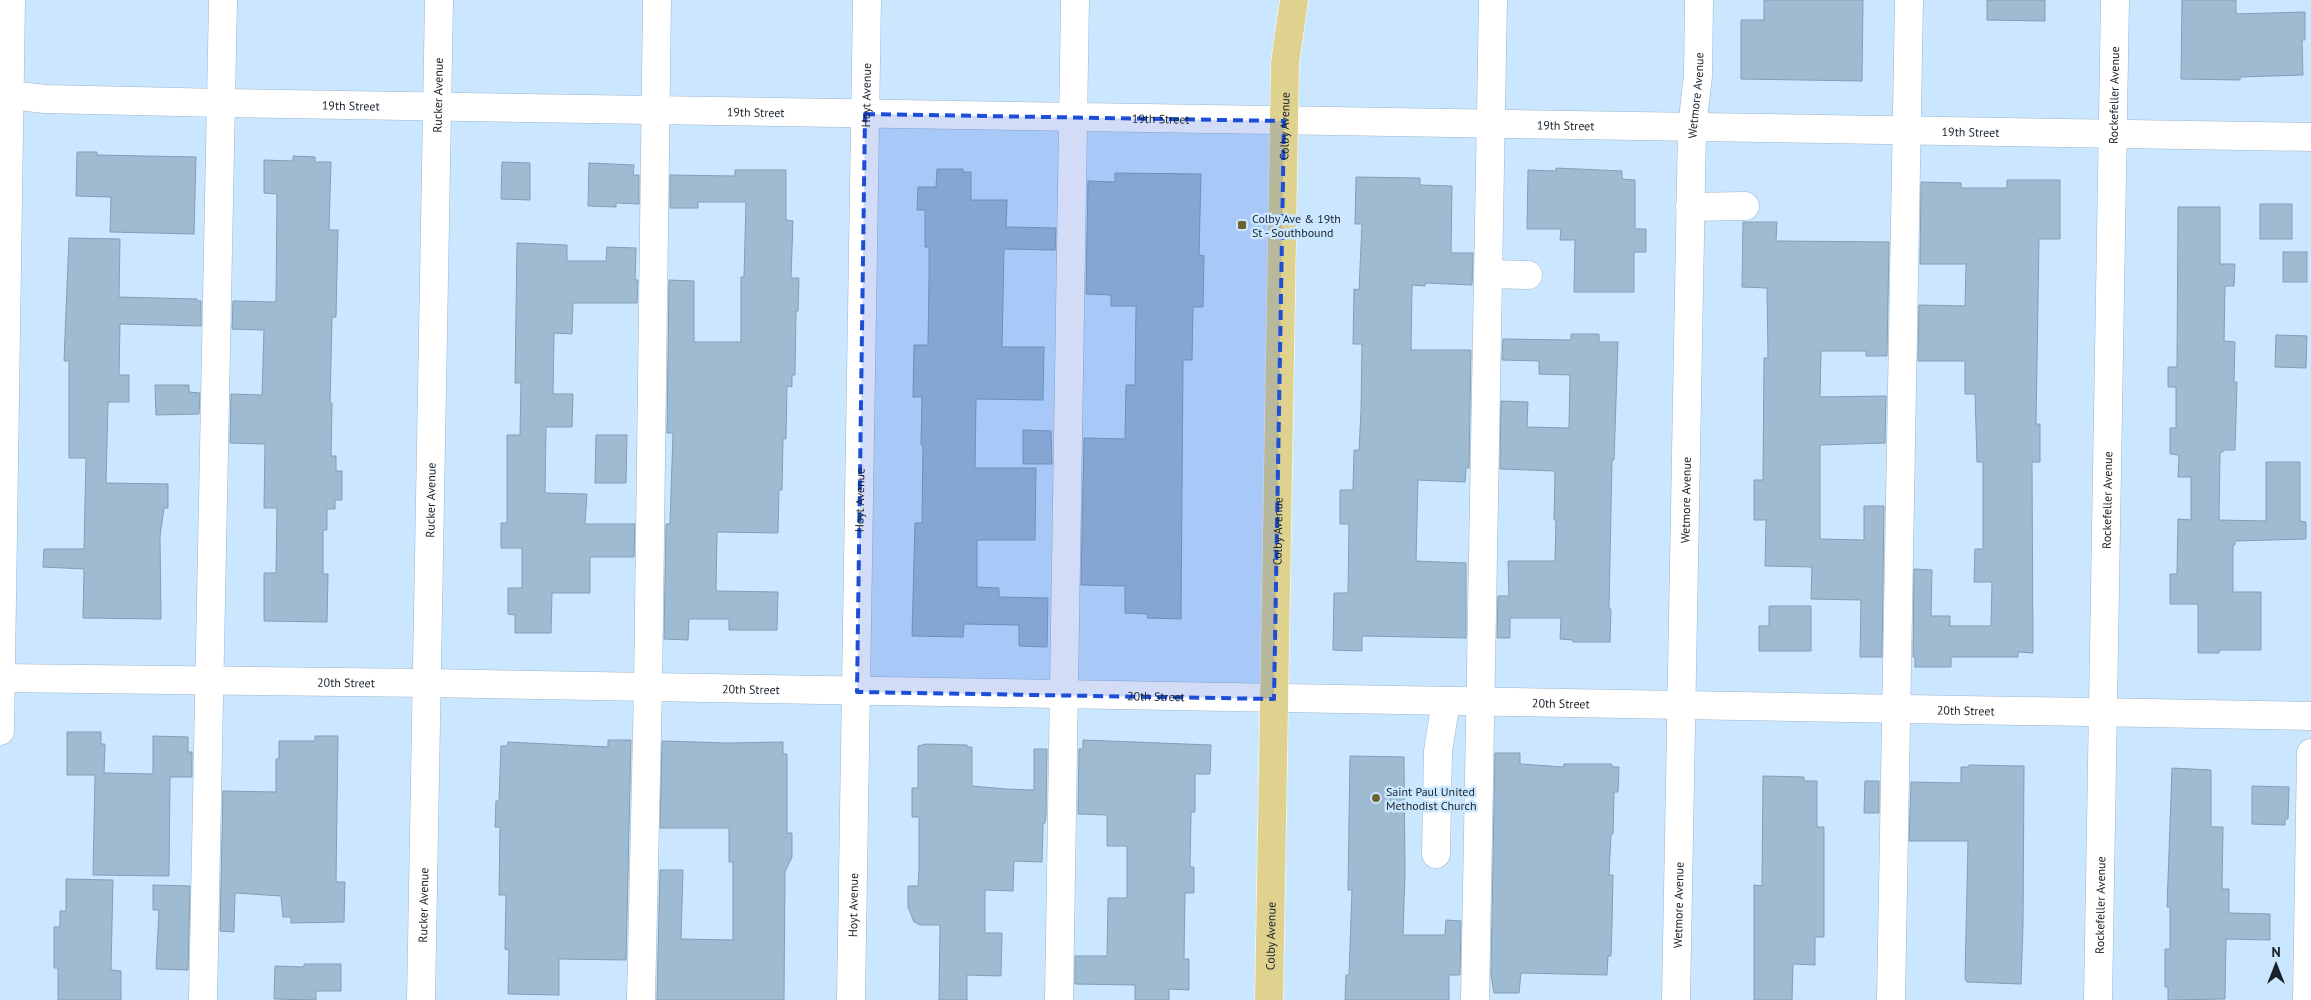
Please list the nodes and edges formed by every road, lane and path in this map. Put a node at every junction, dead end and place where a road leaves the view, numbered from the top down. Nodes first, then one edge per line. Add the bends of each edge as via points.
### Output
1 (11, 0) edge
2 (223, 0) edge
3 (438, 0) edge
4 (657, 0) edge
5 (867, 0) edge
6 (1075, 0) edge
7 (1276, 0) edge
8 (1294, 0) edge
9 (1493, 0) edge
10 (1699, 0) edge
11 (1909, 0) edge
12 (2114, 0) edge
13 (1284, 63) junction
14 (10, 95) junction
15 (222, 103) junction
16 (437, 107) junction
17 (656, 110) junction
18 (865, 114) junction
19 (1072, 117) junction
20 (1284, 120) junction
21 (1492, 123) junction
22 (1692, 127) junction
23 (1905, 129) junction
24 (2112, 134) junction
25 (2311, 137) edge
26 (1690, 206) junction
27 (1745, 206) dead end
28 (1488, 274) junction
29 (1528, 275) dead end
30 (1, 678) edge
31 (209, 681) junction
32 (426, 683) junction
33 (648, 688) junction
34 (857, 692) junction
35 (1065, 695) junction
36 (1274, 699) junction
37 (1446, 702) junction
38 (1481, 702) junction
39 (1682, 705) junction
40 (1896, 709) junction
41 (2103, 712) junction
42 (2311, 716) edge
43 (0, 731) edge
44 (2311, 753) edge
45 (1436, 854) dead end
46 (203, 1000) edge
47 (421, 1000) edge
48 (641, 1000) edge
49 (851, 1000) edge
50 (1059, 1000) edge
51 (1269, 1000) edge
52 (1475, 1000) edge
53 (1676, 1000) edge
54 (1891, 1000) edge
55 (2098, 1000) edge
56 (2307, 1000) edge

1 - 14 street
2 - 15 street
3 - 16 street, Rucker Avenue
4 - 17 street
5 - 18 street, Hoyt Avenue
6 - 19 street
7 - 13 main road, Colby Avenue
8 - 13 main road, Colby Avenue
9 - 21 street
10 - 22 street, Wetmore Avenue via 1698,76
11 - 23 street
12 - 24 street, Rockefeller Avenue
13 - 20 main road, Colby Avenue
14 - 15 street, 19th Street via 45,99
14 - 30 street
15 - 16 street, 19th Street
15 - 31 street
16 - 17 street, 19th Street
16 - 32 street, Rucker Avenue
17 - 18 street, 19th Street
17 - 33 street
18 - 19 street, 19th Street
18 - 34 street, Hoyt Avenue
19 - 20 street, 19th Street
19 - 35 street
20 - 21 street, 19th Street
20 - 36 main road, Colby Avenue
21 - 22 street, 19th Street
21 - 28 street
22 - 23 street, 19th Street
22 - 26 street, Wetmore Avenue
23 - 24 street, 19th Street
23 - 40 street via 1892,208
24 - 25 street, 19th Street
24 - 41 street, Rockefeller Avenue
26 - 27 street
26 - 39 street, Wetmore Avenue
28 - 29 street
28 - 38 street
30 - 31 street, 20th Street
30 - 43 street
31 - 32 street, 20th Street
31 - 46 street
32 - 33 street, 20th Street
32 - 47 street, Rucker Avenue
33 - 34 street, 20th Street
33 - 48 street
34 - 35 street, 20th Street
34 - 49 street, Hoyt Avenue
35 - 36 street, 20th Street
35 - 50 street
36 - 37 street, 20th Street
36 - 51 main road, Colby Avenue
37 - 38 street, 20th Street
37 - 45 street via 1438,751
38 - 39 street, 20th Street
38 - 52 street
39 - 40 street, 20th Street
39 - 53 street, Wetmore Avenue
40 - 41 street, 20th Street
40 - 54 street
41 - 42 street, 20th Street
41 - 55 street, Rockefeller Avenue
44 - 56 street

